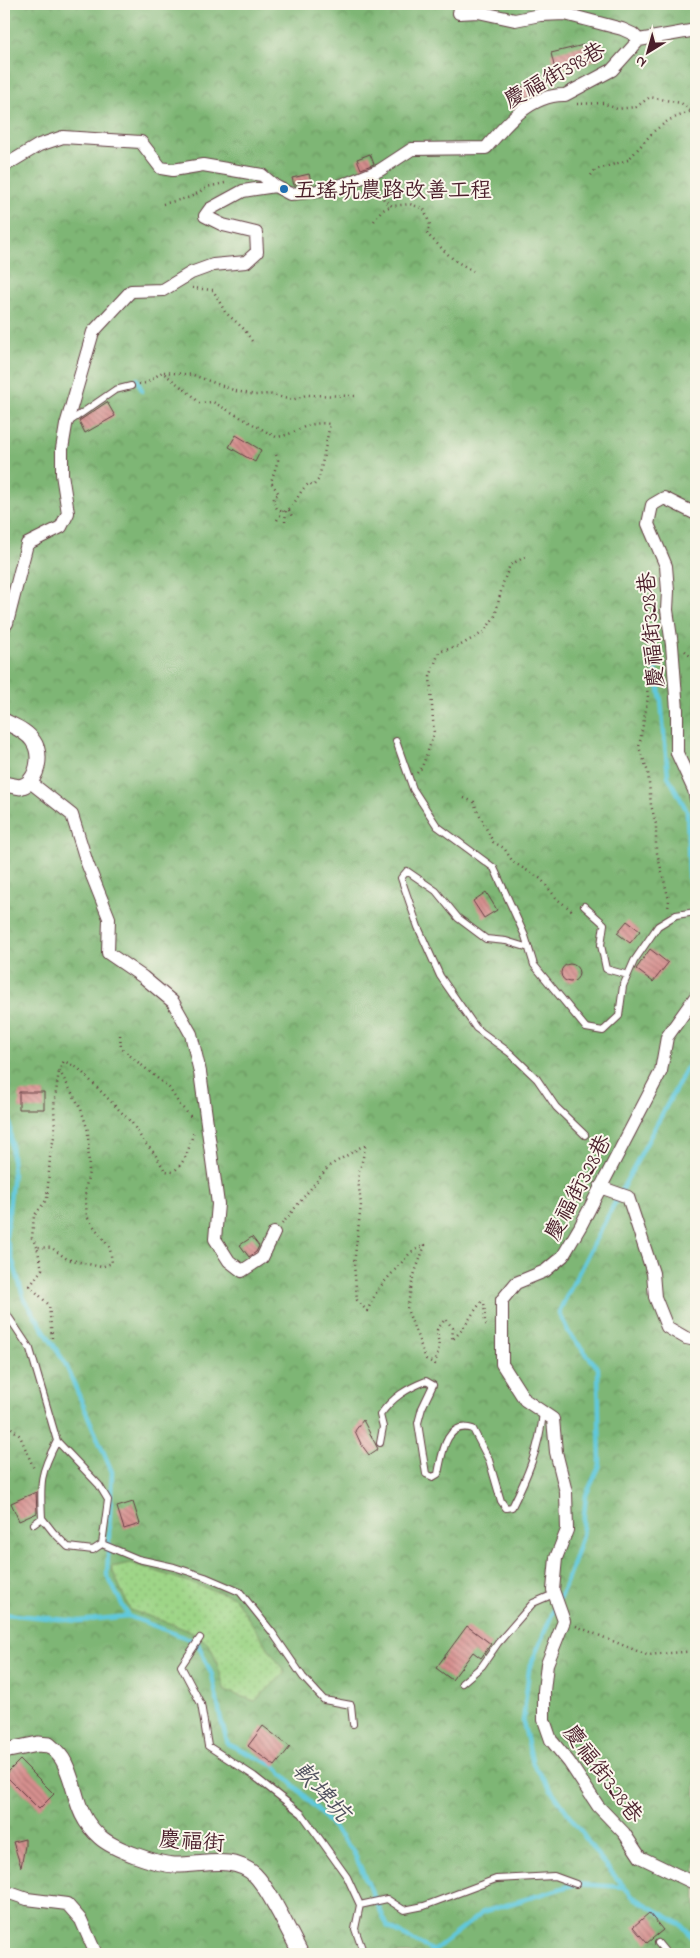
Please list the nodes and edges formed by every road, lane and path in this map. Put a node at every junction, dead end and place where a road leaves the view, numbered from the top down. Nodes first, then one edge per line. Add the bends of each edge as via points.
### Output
1 (461, 4) edge
2 (696, 30) edge
3 (639, 40) junction
4 (565, 94) junction
5 (4, 166) edge
6 (367, 175) junction
7 (589, 178) dead end
8 (225, 183) dead end
9 (275, 186) junction
10 (163, 204) dead end
11 (392, 206) junction
12 (374, 221) dead end
13 (473, 271) dead end
14 (163, 290) junction
15 (252, 341) dead end
16 (162, 372) junction
17 (147, 383) dead end
18 (131, 386) dead end
19 (355, 396) dead end
20 (66, 424) junction
21 (274, 451) dead end
22 (286, 510) junction
23 (696, 514) edge
24 (292, 519) dead end
25 (277, 520) dead end
26 (285, 522) dead end
27 (525, 557) dead end
28 (4, 627) edge
29 (644, 661) dead end
30 (4, 721) edge
31 (396, 740) dead end
32 (30, 782) junction
33 (410, 782) junction
34 (4, 784) edge
35 (464, 798) dead end
36 (696, 800) edge
37 (584, 906) dead end
38 (696, 912) edge
39 (577, 914) dead end
40 (667, 920) junction
41 (529, 948) junction
42 (628, 975) junction
43 (696, 996) edge
44 (120, 1035) dead end
45 (59, 1070) junction
46 (585, 1135) dead end
47 (606, 1189) junction
48 (274, 1233) joint
49 (37, 1247) junction
50 (4, 1310) edge
51 (52, 1338) dead end
52 (696, 1340) edge
53 (501, 1342) junction
54 (543, 1412) junction
55 (4, 1421) edge
56 (57, 1440) junction
57 (380, 1443) dead end
58 (40, 1484) junction
59 (42, 1518) junction
60 (34, 1524) dead end
61 (102, 1544) junction
62 (554, 1594) junction
63 (562, 1616) junction
64 (200, 1638) dead end
65 (696, 1651) edge
66 (462, 1683) dead end
67 (353, 1724) dead end
68 (4, 1751) edge
69 (576, 1884) dead end
70 (696, 1884) edge
71 (4, 1891) edge
72 (360, 1905) junction
73 (658, 1943) dead end
74 (96, 1954) edge
75 (301, 1954) edge
76 (364, 1954) edge
77 (667, 1954) edge

1 - 3 street via 459,12 478,12 515,20 565,14 622,29
2 - 3 street
3 - 4 street, 慶福街398巷 via 612,70
4 - 6 street, 慶福街398巷 via 538,100 509,121 486,148 412,149
4 - 7 path via 572,104 603,103 617,109 636,107 650,97 681,102 692,110 668,120 628,160 595,170
5 - 9 street via 38,145 63,137 141,142 161,168 173,170 203,164 262,174
6 - 9 street, 慶福街398巷 via 320,191 290,194
6 - 11 path
8 - 10 path
9 - 14 street, 慶福街398巷 via 243,191 210,208 206,216 223,225 256,233 257,252 246,262 214,265 191,273
11 - 12 path via 381,211
11 - 13 path via 410,204 424,209 430,225 427,234 454,260
14 - 15 path via 213,290 225,312
14 - 20 street, 慶福街398巷 via 132,291 93,332
16 - 17 path
16 - 19 path via 193,375 236,391 292,400 306,394
16 - 22 path via 194,396 198,403 213,402 276,437 288,436 311,424 330,424 319,479 312,486 310,483 305,486 291,508
18 - 20 lane via 115,390
20 - 28 street, 慶福街398巷 via 62,474 68,513 61,527 27,544
21 - 22 path via 278,460 271,482 279,494 273,501 277,509
22 - 24 path
22 - 25 path
22 - 26 path
23 - 36 street, 慶福街328巷 via 664,498 652,505 648,524 666,566 666,610 677,710 677,753
27 - 33 path via 510,564 495,616 484,632 439,652 430,677 434,734 422,767
29 - 40 path via 648,697 639,747 648,772 656,824 656,849 669,900
30 - 32 street via 32,739 37,749 38,763
31 - 33 lane
32 - 34 street via 20,787
32 - 48 street via 72,815 109,918 108,953 173,1002 191,1034 201,1081 218,1204 215,1239 229,1261 242,1271 262,1258
33 - 41 lane via 437,826 494,868
35 - 39 path via 474,802 493,842 504,848 513,862 541,879 557,899
37 - 42 lane via 604,924 601,945 606,968
38 - 40 lane
40 - 42 lane via 644,944
41 - 42 lane via 534,965 586,1028 603,1031 619,1016 623,986
41 - 46 lane via 506,940 486,939 458,918 436,891 407,871 401,878 440,976 476,1028 510,1053 537,1079 556,1107
43 - 47 street, 慶福街328巷 via 667,1037 661,1071
44 - 45 path via 121,1048 168,1088 192,1117 195,1126 186,1157 173,1172 164,1171 132,1124 78,1068 64,1061
45 - 49 path via 47,1199 34,1216 32,1238
45 - 49 path via 81,1109 88,1131 87,1217 110,1248 112,1263 101,1267 67,1259 52,1248
47 - 52 street via 628,1196 653,1273 655,1297 667,1328
47 - 53 street, 慶福街328巷 via 562,1256 546,1271 516,1283 502,1300
48 - 53 path via 329,1166 366,1144 358,1179 361,1205 354,1264 357,1300 368,1312 378,1289 411,1252 425,1245 413,1278 407,1309 426,1359 435,1364 439,1347 437,1330 445,1319 453,1328 452,1340 463,1330 484,1299 485,1323
49 - 51 path via 42,1269 30,1286 49,1305
50 - 56 lane via 30,1349
53 - 54 street, 慶福街328巷 via 502,1364 525,1400
54 - 57 lane via 534,1460 512,1507 506,1508 501,1501 494,1472 473,1429 466,1426 454,1430 447,1438 438,1474 433,1477 426,1474 418,1423 433,1386 426,1381 392,1400 380,1415 383,1427
54 - 62 street, 慶福街328巷 via 553,1419 556,1452 566,1492 567,1530 556,1558
55 - 58 path via 20,1436
56 - 58 lane
56 - 61 lane via 108,1500
58 - 59 lane
59 - 60 lane
59 - 61 lane via 68,1546 93,1550
61 - 67 lane via 138,1559 205,1577 240,1592 324,1700 352,1705
62 - 63 street, 慶福街328巷
62 - 66 lane via 533,1603 482,1666
63 - 65 path via 647,1655
63 - 70 street, 慶福街328巷 via 547,1664 544,1691 544,1720 551,1740 598,1806 624,1833 640,1857
64 - 72 lane via 180,1666 200,1704 208,1746 254,1776 302,1814 347,1877
68 - 75 street, 慶福街 via 49,1745 64,1762 81,1814 100,1838 136,1856 173,1865 210,1862 244,1867 256,1876 267,1892
69 - 72 lane via 554,1876 496,1879 424,1906 404,1910 386,1899
71 - 74 street via 28,1899 67,1904 81,1920
72 - 76 lane via 355,1929
73 - 77 lane

